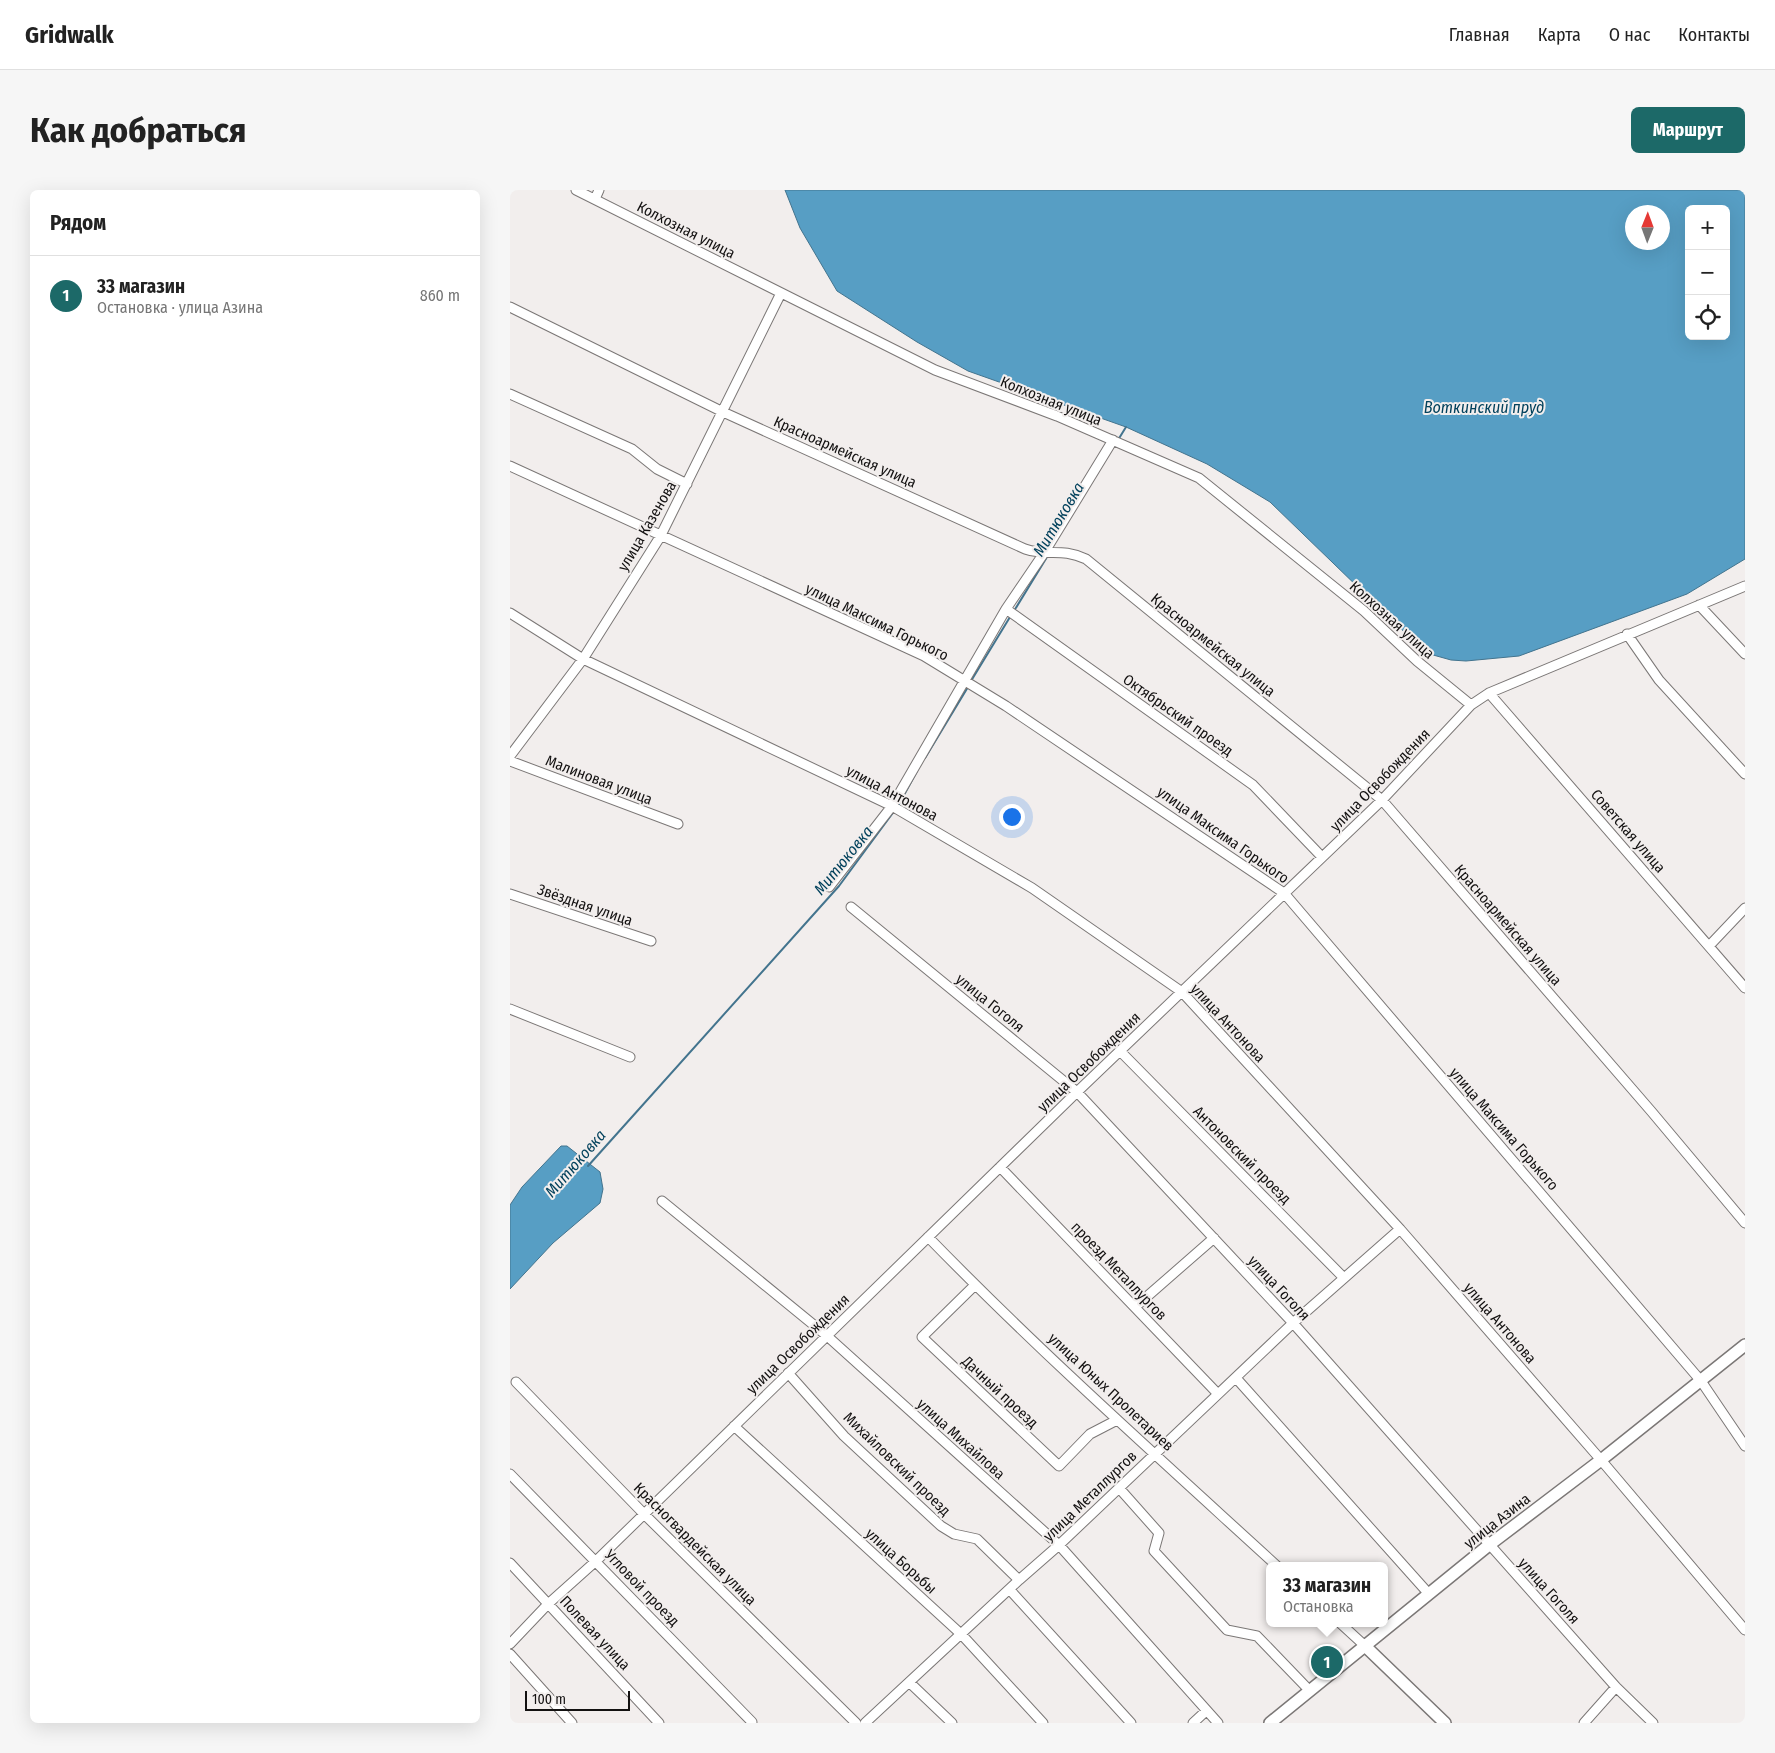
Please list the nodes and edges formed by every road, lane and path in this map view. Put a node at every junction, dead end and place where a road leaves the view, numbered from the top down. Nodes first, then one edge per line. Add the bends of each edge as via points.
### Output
1 (576, 190) edge
2 (599, 190) edge
3 (595, 199) junction
4 (781, 293) junction
5 (510, 308) edge
6 (510, 394) edge
7 (724, 412) junction
8 (1113, 440) junction
9 (510, 466) edge
10 (687, 484) junction
11 (660, 537) junction
12 (1044, 553) junction
13 (1745, 586) edge
14 (1699, 605) junction
15 (1006, 609) junction
16 (510, 613) edge
17 (1627, 634) junction
18 (1745, 654) edge
19 (583, 659) junction
20 (969, 683) junction
21 (1489, 694) junction
22 (1471, 705) junction
23 (510, 756) edge
24 (510, 761) edge
25 (1745, 774) edge
26 (1382, 800) junction
27 (895, 808) junction
28 (678, 824) dead end
29 (1322, 857) junction
30 (829, 887) dead end
31 (1284, 893) junction
32 (510, 894) edge
33 (851, 908) dead end
34 (1745, 908) edge
35 (651, 941) dead end
36 (1709, 946) junction
37 (1745, 988) edge
38 (1182, 992) junction
39 (510, 1009) edge
40 (1120, 1051) junction
41 (630, 1057) dead end
42 (1078, 1092) junction
43 (1000, 1167) junction
44 (662, 1201) dead end
45 (1745, 1223) edge
46 (1400, 1229) junction
47 (928, 1236) junction
48 (1214, 1238) junction
49 (1344, 1278) junction
50 (975, 1285) junction
51 (1135, 1307) junction
52 (1293, 1324) junction
53 (826, 1335) junction
54 (1745, 1345) edge
55 (788, 1373) junction
56 (1236, 1378) junction
57 (1701, 1381) junction
58 (516, 1382) dead end
59 (1218, 1394) junction
60 (1117, 1420) junction
61 (734, 1426) junction
62 (1745, 1446) edge
63 (1154, 1454) junction
64 (1601, 1460) junction
65 (510, 1474) edge
66 (1118, 1488) junction
67 (644, 1514) junction
68 (1489, 1545) junction
69 (1059, 1546) junction
70 (596, 1561) junction
71 (1273, 1562) edge
72 (510, 1563) edge
73 (1019, 1580) junction
74 (1010, 1590) junction
75 (1429, 1594) junction
76 (548, 1604) junction
77 (1388, 1626) edge
78 (1344, 1627) edge
79 (1387, 1627) edge
80 (1745, 1630) edge
81 (962, 1635) junction
82 (510, 1644) edge
83 (1364, 1645) junction
84 (510, 1654) edge
85 (909, 1682) junction
86 (1616, 1687) junction
87 (1310, 1691) junction
88 (1206, 1711) junction
89 (572, 1723) edge
90 (659, 1723) edge
91 (751, 1723) edge
92 (856, 1723) edge
93 (866, 1723) edge
94 (952, 1723) edge
95 (1043, 1723) edge
96 (1131, 1723) edge
97 (1193, 1723) edge
98 (1218, 1723) edge
99 (1270, 1723) edge
100 (1445, 1723) edge
101 (1584, 1723) edge
102 (1653, 1723) edge

1 - 3 street, Колхозная улица
2 - 3 street
3 - 4 street, Колхозная улица
4 - 7 street, улица Казенова
4 - 8 street, Колхозная улица via 935,370
5 - 7 street, Красноармейская улица
6 - 10 street via 632,449 657,469
7 - 10 street, улица Казенова
7 - 12 street, Красноармейская улица via 1025,549
8 - 12 street
8 - 22 street, Колхозная улица via 1199,478 1364,611 1417,662
9 - 11 street, улица Максима Горького
10 - 11 street, улица Казенова
11 - 19 street, улица Казенова
11 - 20 street, улица Максима Горького via 924,656
12 - 15 street
12 - 26 street, Красноармейская улица via 1060,550 1086,560
13 - 14 street, улица Освобождения
14 - 17 street, улица Освобождения
14 - 18 street
15 - 20 street
15 - 29 street, Октябрьский проезд via 1253,785
16 - 19 street, улица Антонова
17 - 21 street, улица Освобождения
17 - 25 street via 1659,680
19 - 23 street, улица Казенова
19 - 27 street, улица Антонова
20 - 27 street
20 - 31 street, улица Максима Горького
21 - 22 street, улица Освобождения
21 - 36 street, Советская улица
22 - 26 street, улица Освобождения
24 - 28 street, Малиновая улица
26 - 29 street, улица Освобождения
26 - 45 street, Красноармейская улица
27 - 30 street
27 - 38 street, улица Антонова via 1032,888
29 - 31 street, улица Освобождения
31 - 38 street, улица Освобождения
31 - 57 street, улица Максима Горького
32 - 35 street, Звёздная улица
33 - 42 street, улица Гоголя
34 - 36 street
36 - 37 street, Советская улица
38 - 40 street, улица Освобождения
38 - 46 street, улица Антонова
39 - 41 street
40 - 42 street, улица Освобождения
40 - 49 street, Антоновский проезд
42 - 43 street, улица Освобождения
42 - 48 street, улица Гоголя
43 - 47 street, улица Освобождения
43 - 51 street, проезд Металлургов
44 - 53 street, улица Михайлова
46 - 49 street, улица Металлургов
46 - 64 street, улица Антонова
47 - 50 street, улица Юных Пролетариев
47 - 53 street, улица Освобождения
48 - 51 street
48 - 52 street, улица Гоголя
49 - 52 street, улица Металлургов
50 - 60 street, улица Юных Пролетариев
50 - 60 street, Дачный проезд via 922,1337 1059,1466 1090,1434
51 - 59 street, проезд Металлургов
52 - 56 street, улица Металлургов
52 - 68 street, улица Гоголя
53 - 55 street, улица Освобождения
53 - 69 street, улица Михайлова
54 - 57 main road, улица Азина
55 - 61 street, улица Освобождения
55 - 73 street, Михайловский проезд via 844,1436 941,1526 954,1534 977,1539
56 - 59 street, улица Металлургов
56 - 75 street
57 - 62 street, улица Максима Горького
57 - 64 main road, улица Азина
58 - 67 street, Красногвардейская улица
59 - 63 street, улица Металлургов
60 - 63 street, улица Юных Пролетариев
61 - 67 street, улица Освобождения
61 - 81 street, улица Борьбы
63 - 66 street, улица Металлургов
63 - 71 street, улица Юных Пролетариев
64 - 68 main road, улица Азина
64 - 80 street, улица Антонова
65 - 70 street, Угловой проезд
66 - 69 street, улица Металлургов
66 - 87 street via 1159,1533 1154,1551 1227,1630 1257,1636
67 - 70 street, улица Освобождения
67 - 92 street, Красногвардейская улица
68 - 75 main road, улица Азина
68 - 86 street, улица Гоголя
69 - 73 street, улица Металлургов
69 - 88 street, улица Михайлова
70 - 76 street, улица Освобождения
70 - 91 street, Угловой проезд
72 - 76 street, Полевая улица
73 - 74 street, улица Металлургов
74 - 81 street, улица Металлургов
74 - 96 street
75 - 77 main road, улица Азина
76 - 82 street, улица Освобождения
76 - 90 street, Полевая улица
78 - 83 street
79 - 83 main road, улица Азина
81 - 85 street, улица Металлургов
81 - 95 street, улица Борьбы
83 - 87 main road, улица Азина
83 - 100 main road
84 - 89 street
85 - 93 street, улица Металлургов
85 - 94 street
86 - 101 street
86 - 102 street, улица Гоголя
87 - 99 main road, улица Азина
88 - 97 street
88 - 98 street, улица Михайлова

